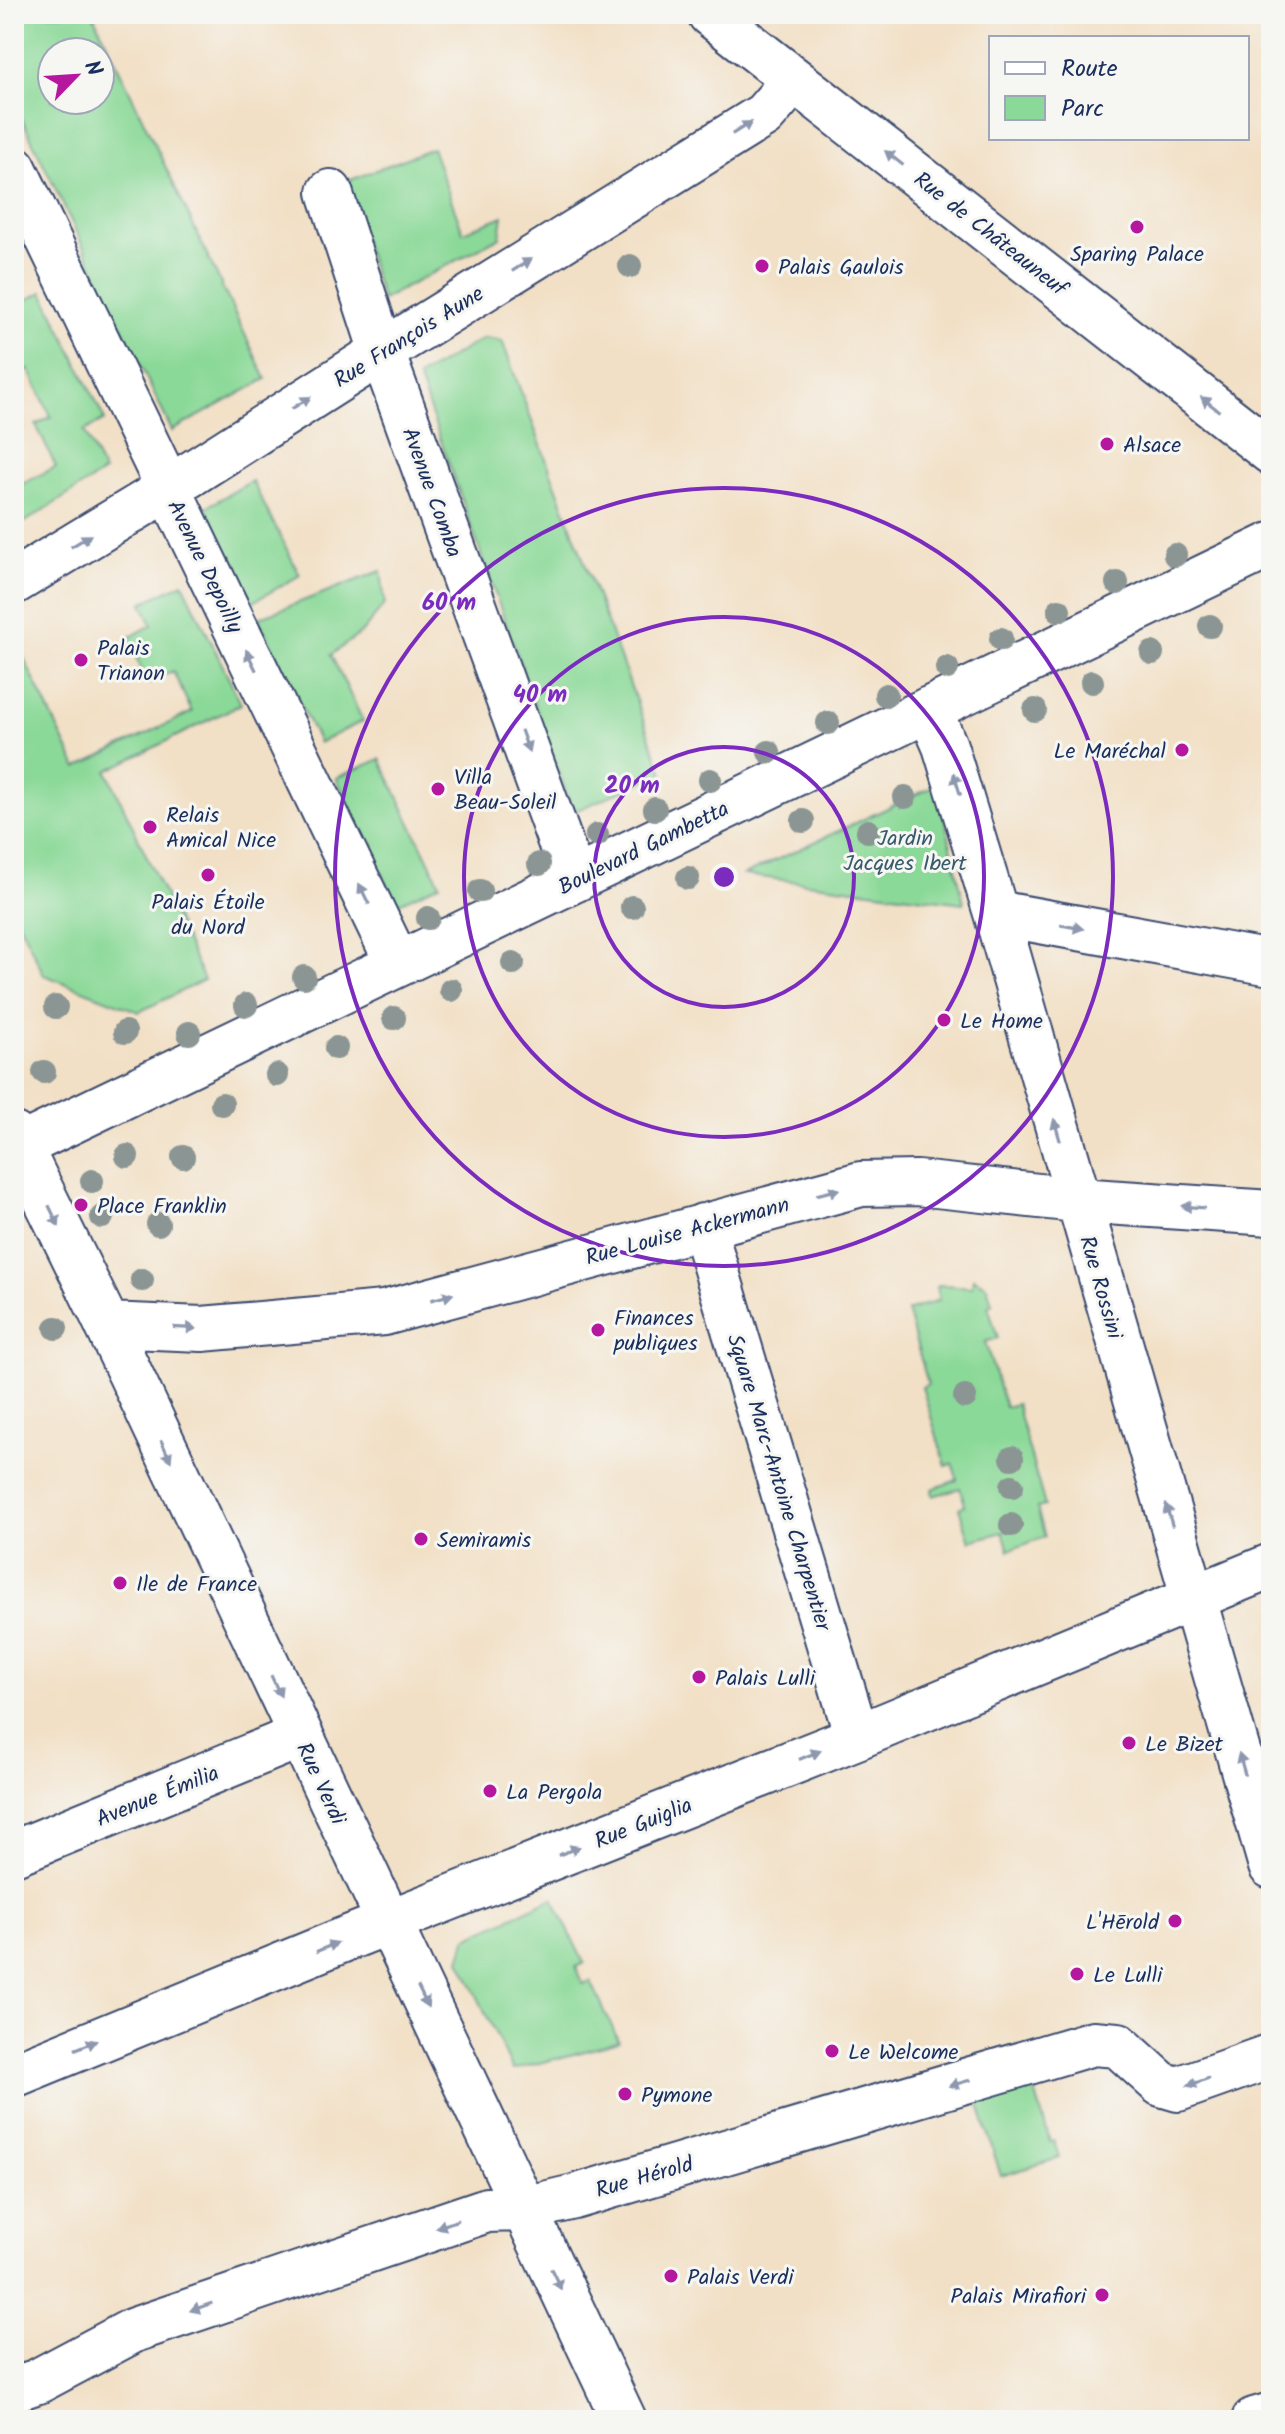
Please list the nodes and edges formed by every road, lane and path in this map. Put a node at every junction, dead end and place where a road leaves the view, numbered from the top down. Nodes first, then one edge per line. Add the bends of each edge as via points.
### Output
1 (710, 14) edge
2 (794, 80) junction
3 (14, 168) edge
4 (330, 192) dead end
5 (382, 352) junction
6 (1271, 452) edge
7 (169, 488) junction
8 (1271, 545) edge
9 (14, 582) edge
10 (929, 709) junction
11 (574, 880) junction
12 (996, 913) junction
13 (1271, 963) edge
14 (398, 964) junction
15 (16, 1143) edge
16 (1077, 1200) junction
17 (1271, 1213) edge
18 (703, 1226) junction
19 (107, 1325) junction
20 (1271, 1566) edge
21 (1193, 1597) junction
22 (300, 1736) junction
23 (857, 1737) junction
24 (14, 1853) edge
25 (1271, 1866) edge
26 (388, 1923) junction
27 (1271, 2056) edge
28 (14, 2075) edge
29 (523, 2209) junction
30 (14, 2389) edge
31 (1271, 2415) edge
32 (624, 2420) edge
33 (1254, 2420) edge

1 - 2 street, Rue de Châteauneuf
5 -> 2 street, Rue François Aune via 764,115
6 -> 2 street, Rue de Châteauneuf
3 - 7 street, Avenue Depoilly
4 - 5 street, Avenue Comba
7 -> 5 street, Rue François Aune
5 -> 11 street, Avenue Comba
9 -> 7 street, Rue François Aune
14 -> 7 street, Avenue Depoilly
8 - 10 street, Boulevard Gambetta
10 - 11 street, Boulevard Gambetta
12 -> 10 street, Rue Rossini
11 - 14 street, Boulevard Gambetta
12 -> 13 street
16 -> 12 street, Rue Rossini
14 - 15 street, Boulevard Gambetta
15 -> 19 street, Rue Verdi
17 -> 16 street, Rue Louise Ackermann
18 -> 16 street, Rue Louise Ackermann via 861,1184 917,1183
21 -> 16 street, Rue Rossini
19 -> 18 street, Rue Louise Ackermann via 202,1329 384,1313
18 - 23 street, Square Marc-Antoine Charpentier
19 -> 22 street, Rue Verdi
20 - 21 street, Rue Guiglia
21 - 23 street, Rue Guiglia
25 -> 21 street, Rue Rossini
22 - 24 street, Avenue Émilia
22 - 26 street, Rue Verdi
26 -> 23 street, Rue Guiglia
28 -> 26 street, Rue Guiglia
26 -> 29 street, Rue Verdi
27 -> 29 street, Rue Hérold via 1178,2089 1161,2084 1118,2045 1093,2043
29 -> 30 street, Rue Hérold via 487,2210 134,2330
29 -> 32 street, Rue Verdi
31 - 33 street

